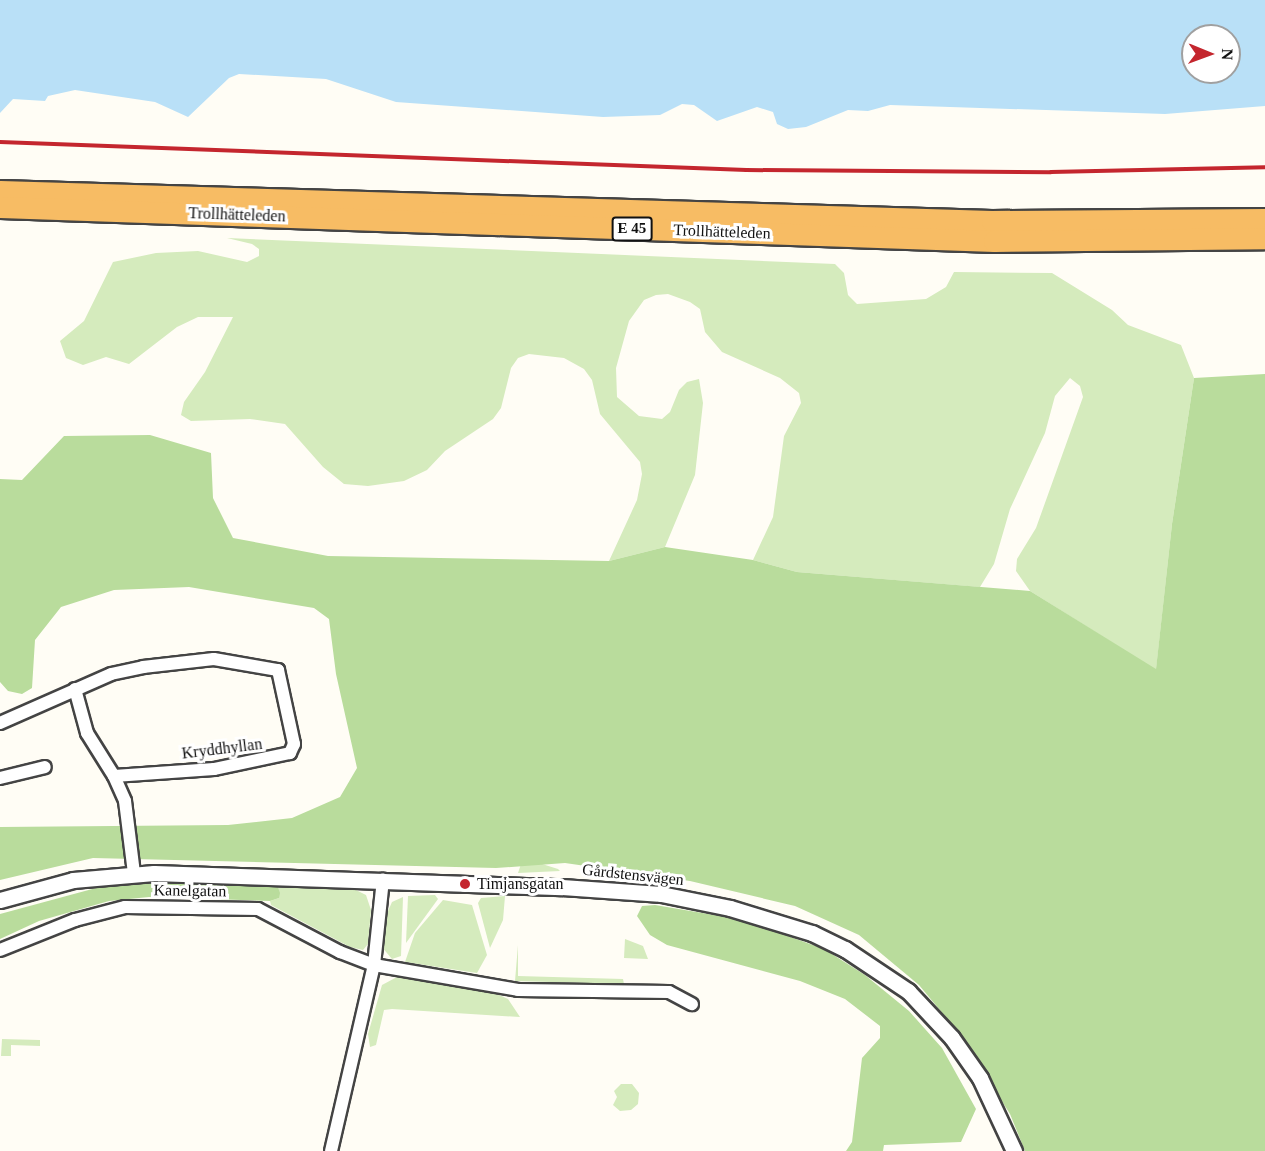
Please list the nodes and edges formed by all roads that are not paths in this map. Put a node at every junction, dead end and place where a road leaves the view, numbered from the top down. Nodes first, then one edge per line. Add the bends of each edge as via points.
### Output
1 (0, 190) edge
2 (0, 207) edge
3 (1265, 219) edge
4 (1265, 238) edge
5 (75, 689) junction
6 (0, 723) edge
7 (45, 767) dead end
8 (114, 776) junction
9 (0, 778) edge
10 (134, 873) junction
11 (383, 879) junction
12 (0, 900) edge
13 (0, 950) edge
14 (374, 965) junction
15 (692, 1004) dead end
16 (331, 1151) edge
17 (1014, 1151) edge

1 - 3 highway, Trollhätteleden / E 45 via 992,221
2 - 4 highway, Trollhätteleden / E 45 via 994,241
5 - 6 street, Kryddhyllan
5 - 8 street via 87,734
5 - 8 street, Kryddhyllan via 111,674 188,660 214,659 272,668 281,677 294,744 290,753 214,769
7 - 9 street
8 - 10 street via 127,811
10 - 11 street, Gårdstensvägen
10 - 12 street, Gårdstensvägen via 73,880
11 - 14 street
11 - 17 street, Gårdstensvägen via 661,894 730,908 812,933 878,969 930,1012 980,1078
13 - 14 street, Kanelgatan via 75,920 125,907 258,909 340,952
14 - 15 street, Kanelgatan via 518,990 669,992
14 - 16 street

